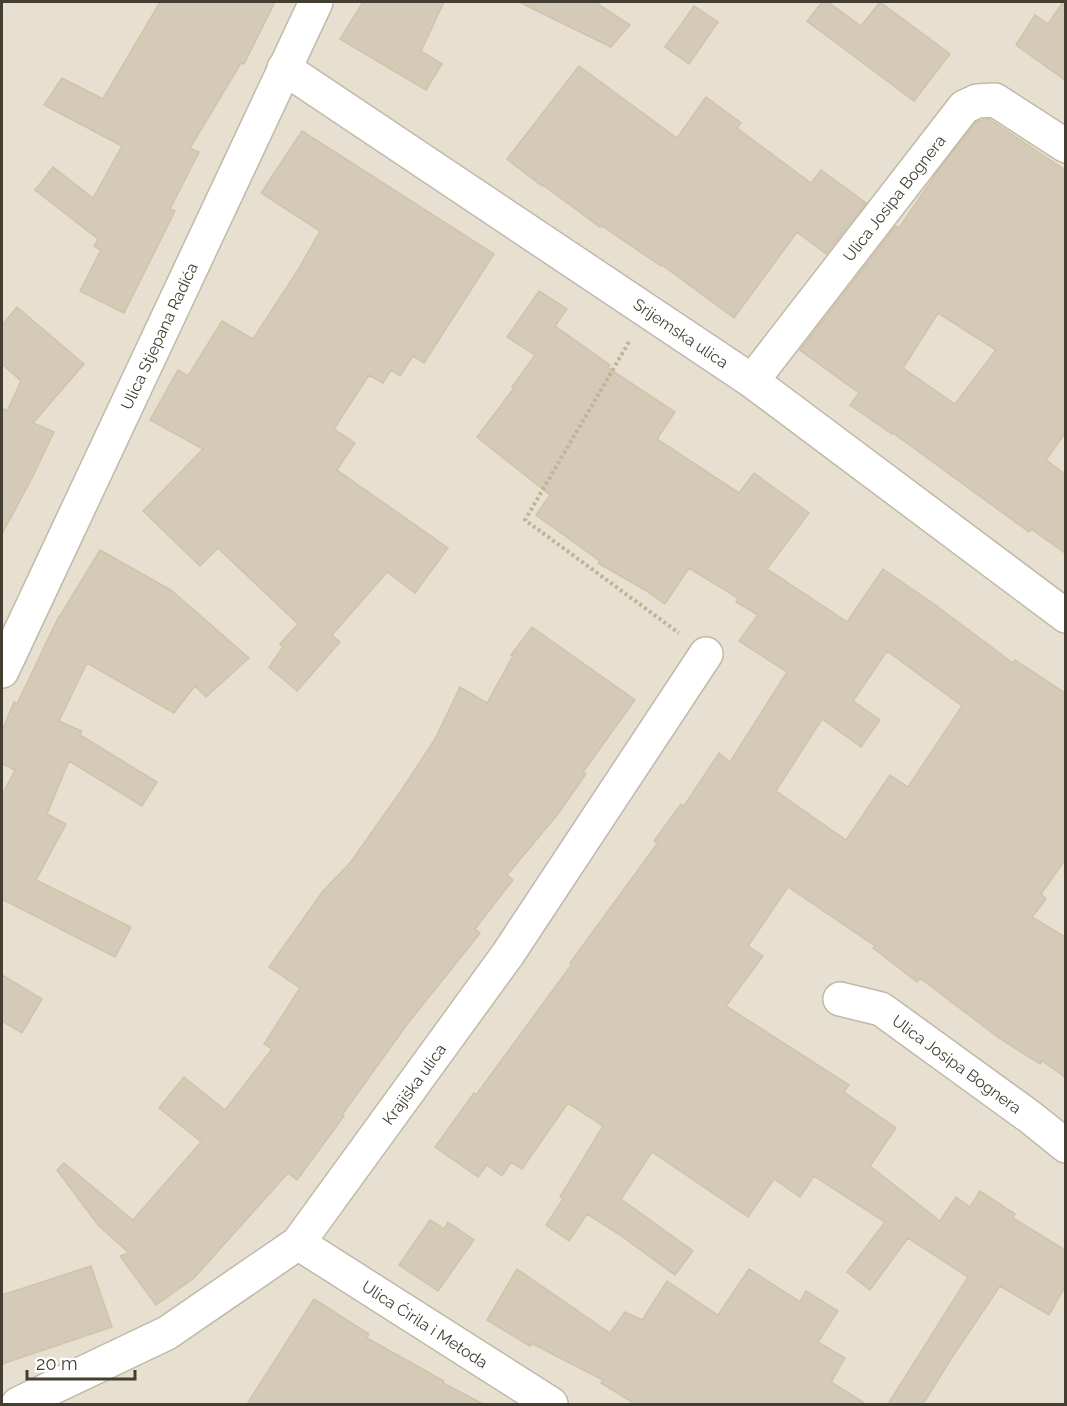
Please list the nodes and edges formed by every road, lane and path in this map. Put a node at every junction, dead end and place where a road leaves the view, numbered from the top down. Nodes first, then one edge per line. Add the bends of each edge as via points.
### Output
1 (316, 2) edge
2 (284, 68) junction
3 (1065, 146) edge
4 (648, 310) junction
5 (752, 381) junction
6 (1065, 615) edge
7 (706, 654) joint
8 (2, 671) edge
9 (840, 999) dead end
10 (1065, 1146) edge
11 (298, 1243) junction
12 (18, 1404) edge
13 (551, 1404) edge

1 - 2 street, Ulica Stjepana Radića
2 - 4 street, Srijemska ulica
2 - 8 street, Ulica Stjepana Radića
3 - 5 street, Ulica Josipa Bognera via 995,100 977,100 964,106
4 - 5 street, Srijemska ulica
4 - 7 path via 525,520
5 - 6 street, Srijemska ulica
7 - 11 street, Krajiška ulica via 508,954
9 - 10 street, Ulica Josipa Bognera via 880,1009
11 - 12 street, Krajiška ulica via 167,1333
11 - 13 street, Ulica Ćirila i Metoda

